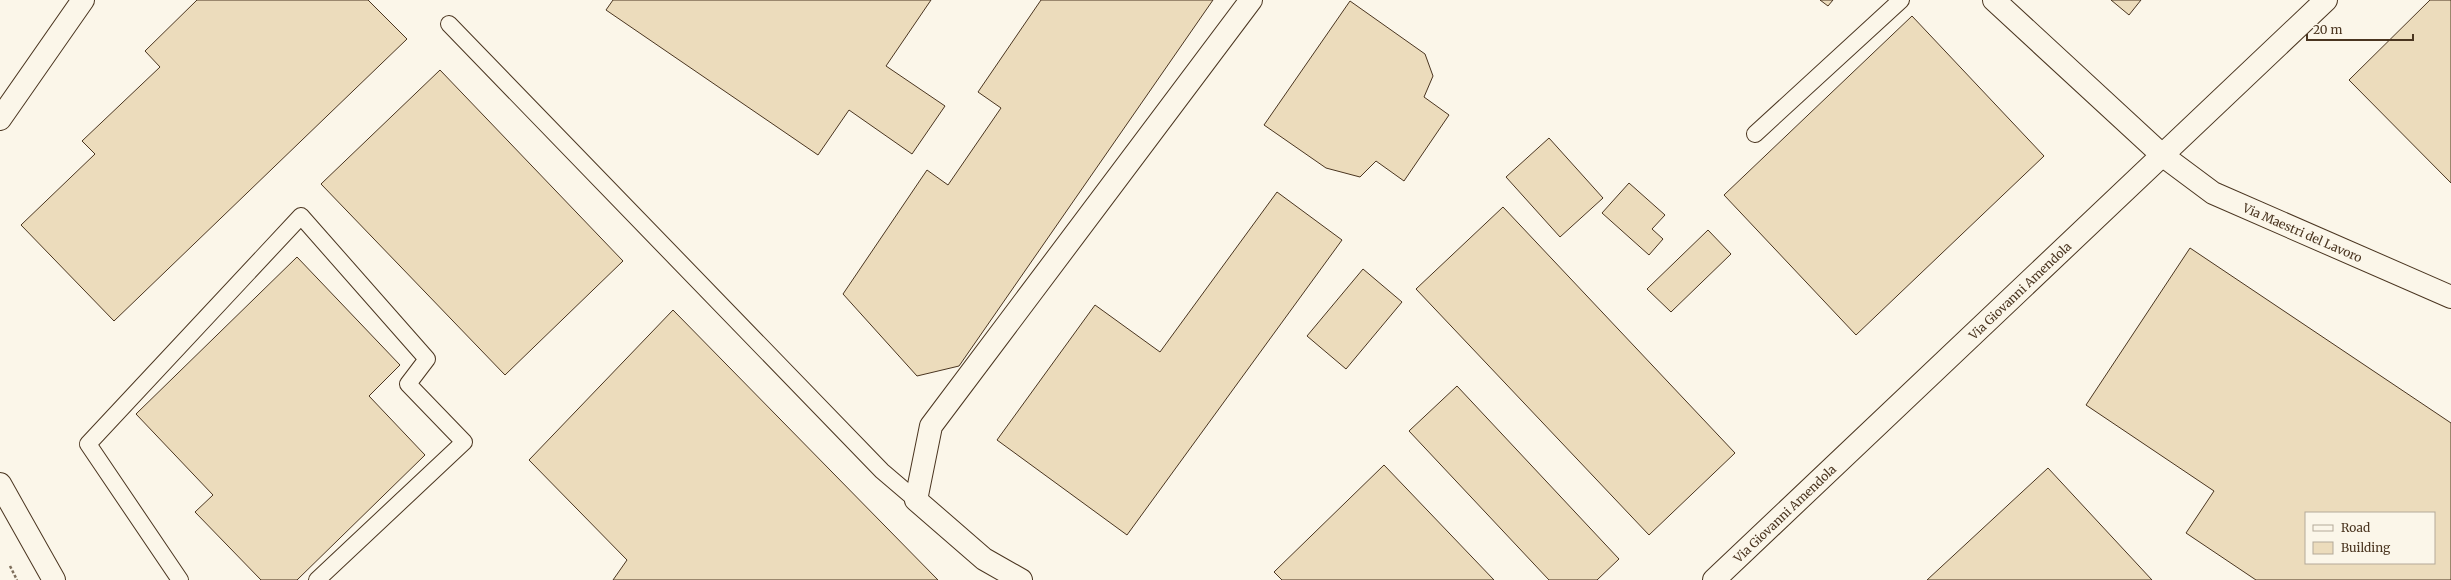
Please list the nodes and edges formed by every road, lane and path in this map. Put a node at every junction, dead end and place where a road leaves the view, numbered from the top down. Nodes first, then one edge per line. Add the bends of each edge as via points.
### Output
1 (83, 0) edge
2 (1251, 0) edge
3 (1901, 0) edge
4 (1994, 0) edge
5 (2326, 0) edge
6 (449, 24) dead end
7 (0, 119) edge
8 (1754, 134) dead end
9 (2162, 155) junction
10 (2451, 297) edge
11 (0, 484) edge
12 (916, 500) junction
13 (54, 580) edge
14 (180, 580) edge
15 (317, 580) edge
16 (1021, 580) edge
17 (1714, 580) edge

1 - 7 street
2 - 12 street via 931,426
3 - 8 lane
4 - 9 street, Via Maestri del Lavoro
5 - 9 street, Via Giovanni Amendola
6 - 12 lane via 882,472
9 - 10 street, Via Maestri del Lavoro via 2213,193
9 - 17 street, Via Giovanni Amendola
11 - 13 street
12 - 16 street via 984,559
14 - 15 lane via 88,444 301,216 427,359 408,384 464,442

